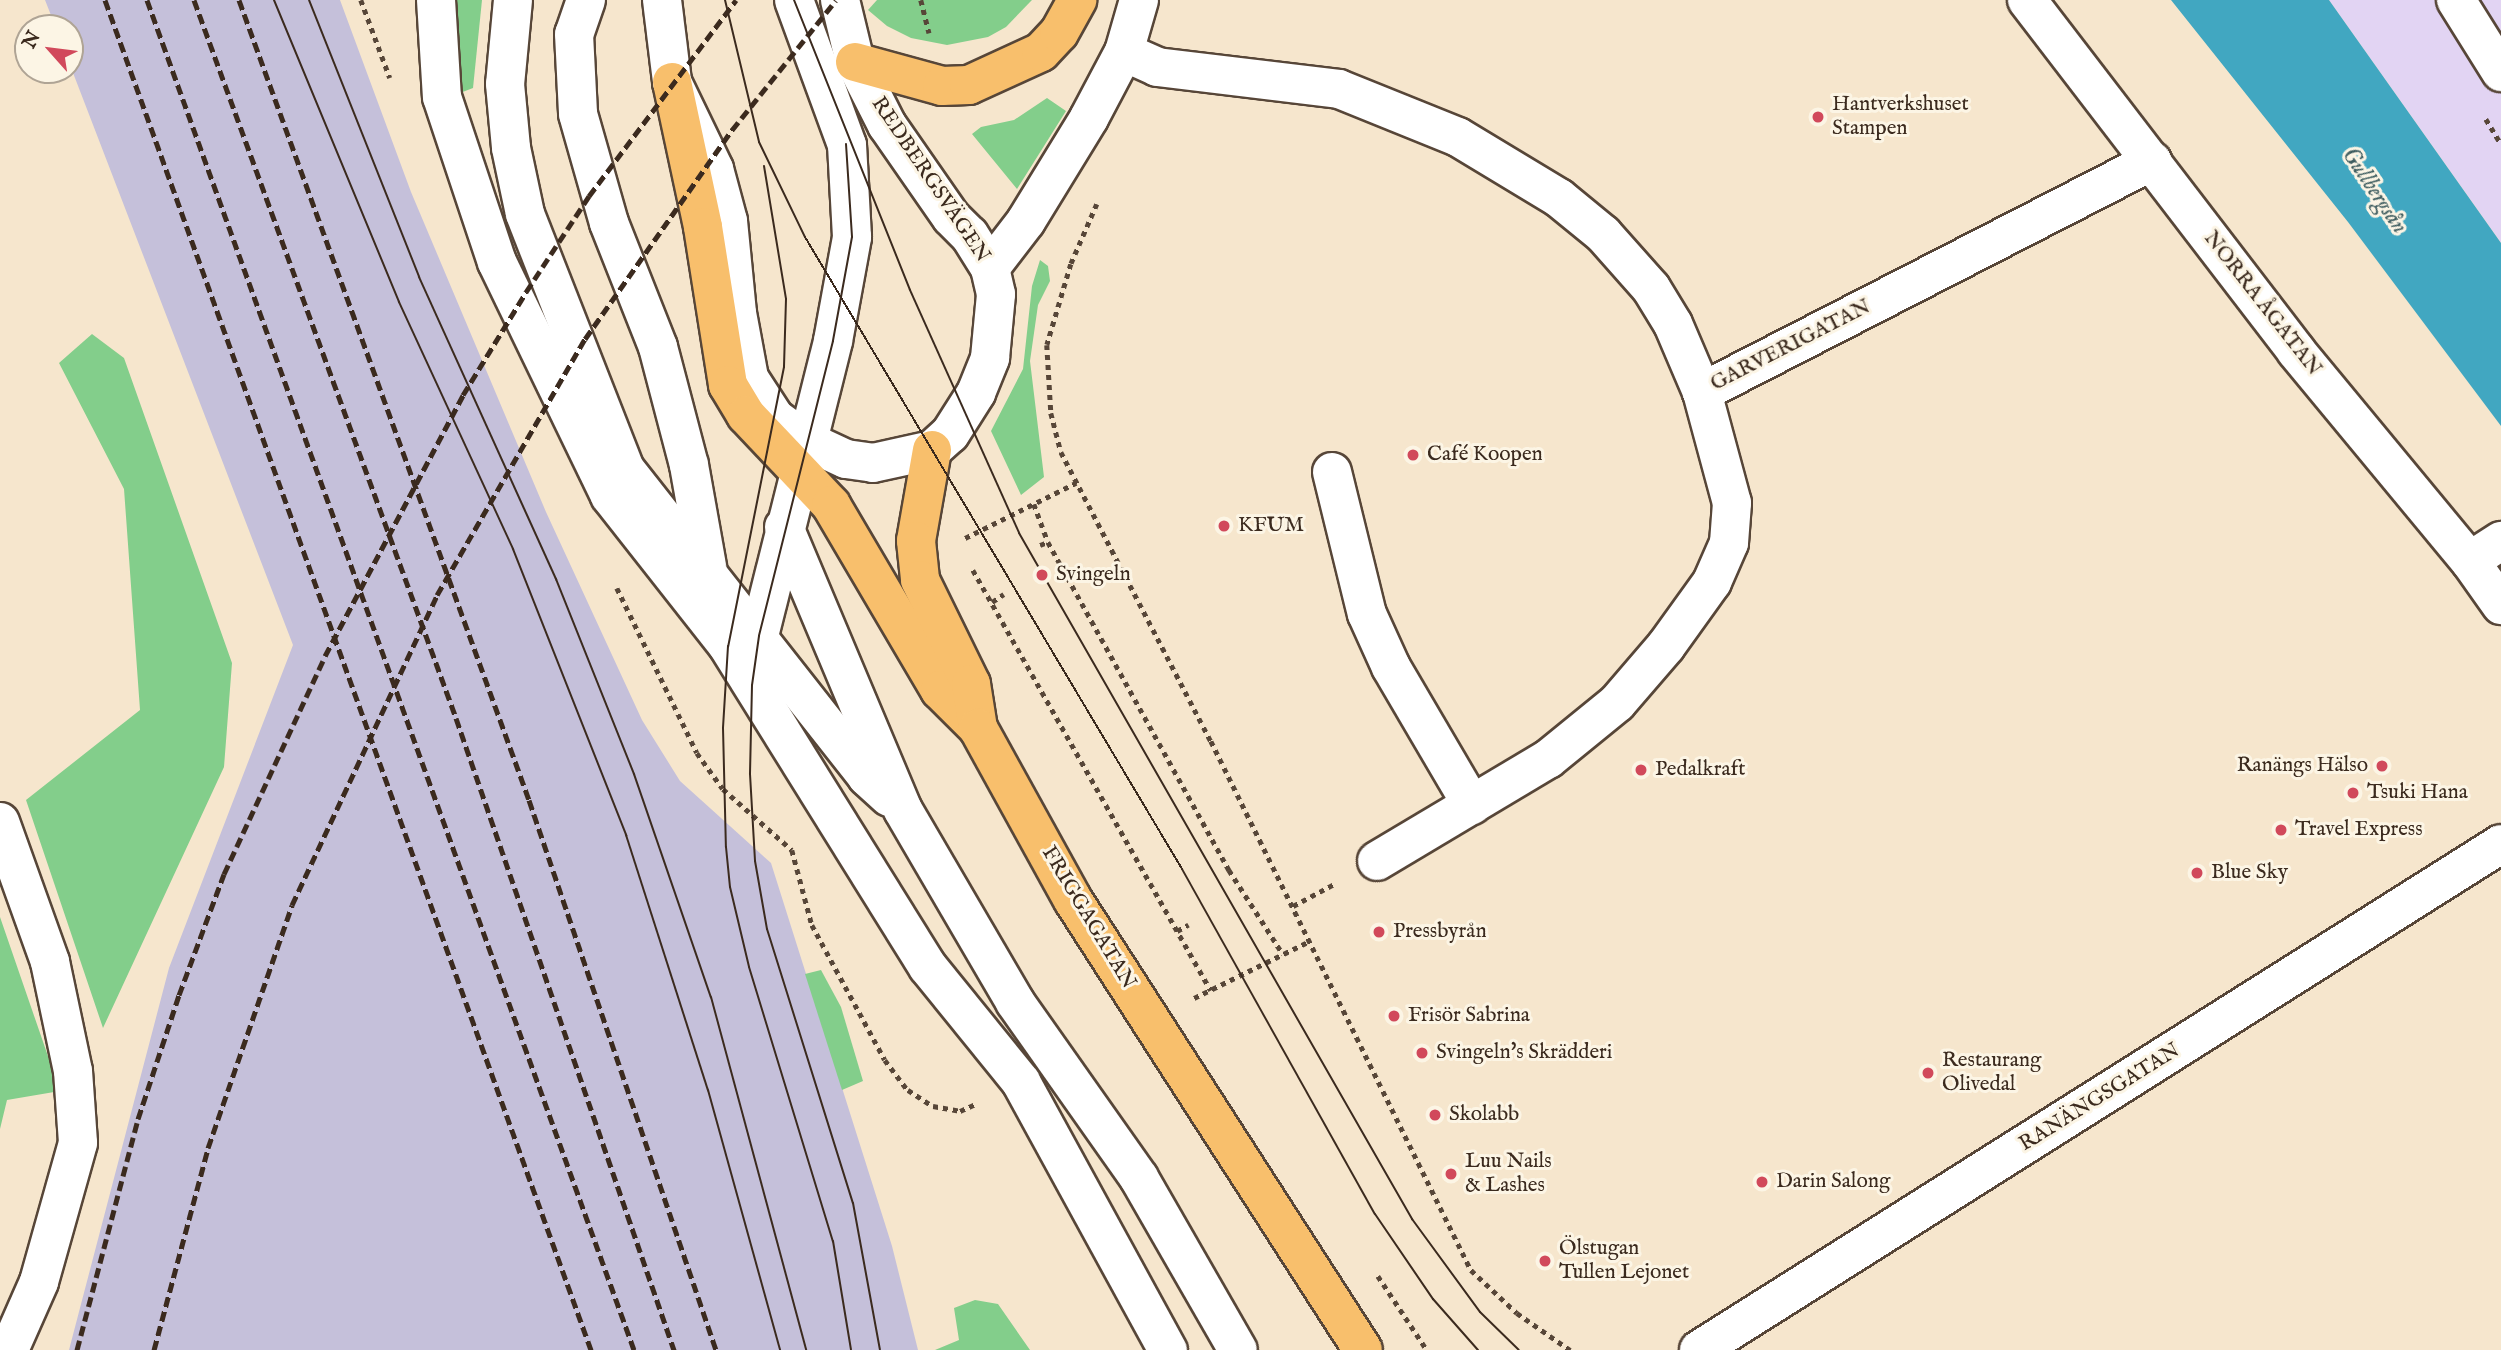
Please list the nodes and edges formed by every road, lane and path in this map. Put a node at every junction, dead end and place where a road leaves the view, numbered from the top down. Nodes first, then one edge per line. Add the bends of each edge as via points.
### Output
1 (436, 0) edge
2 (513, 0) edge
3 (586, 0) edge
4 (662, 0) edge
5 (794, 0) edge
6 (840, 0) edge
7 (921, 0) edge
8 (1077, 0) edge
9 (1139, 0) edge
10 (2027, 0) edge
11 (2456, 0) edge
12 (1124, 52) junction
13 (855, 62) junction
14 (2501, 72) edge
15 (672, 82) joint
16 (942, 86) junction
17 (2151, 161) junction
18 (1102, 190) dead end
19 (1026, 220) junction
20 (1070, 264) junction
21 (990, 268) junction
22 (1702, 391) junction
23 (932, 450) junction
24 (802, 453) junction
25 (1332, 472) dead end
26 (1076, 483) junction
27 (1034, 504) junction
28 (784, 527) junction
29 (1048, 541) junction
30 (958, 542) dead end
31 (1040, 545) dead end
32 (2485, 551) edge
33 (971, 566) dead end
34 (707, 568) junction
35 (613, 581) dead end
36 (1004, 594) dead end
37 (992, 602) junction
38 (2501, 606) edge
39 (744, 641) junction
40 (978, 728) junction
41 (1472, 805) junction
42 (903, 810) junction
43 (0, 822) edge
44 (2501, 845) edge
45 (1377, 861) dead end
46 (1228, 870) junction
47 (1222, 874) dead end
48 (1188, 925) dead end
49 (1177, 931) junction
50 (1283, 954) dead end
51 (1210, 990) dead end
52 (975, 1092) dead end
53 (983, 1101) dead end
54 (960, 1111) dead end
55 (9, 1350) edge
56 (1168, 1350) edge
57 (1238, 1350) edge
58 (1363, 1350) edge
59 (1570, 1350) edge
60 (1699, 1350) edge

1 - 39 street via 442,97 497,262 610,496
2 - 34 street via 505,84 511,148 525,214 625,469
3 - 34 street via 575,34 578,114 609,223 658,347 689,465
4 - 15 street
5 - 24 street via 840,120 853,202 852,237 833,341
6 - 13 street, REDBERGSVÄGEN
7 - 16 path
8 - 16 main road via 1059,33 1041,52 990,79
9 - 12 street
10 - 17 street, NORRA ÅGATAN
11 - 14 street
12 - 19 street
12 - 22 street via 1157,67 1339,89 1458,137 1559,198 1603,234 1651,288 1673,324
13 - 16 main road
13 - 21 street, REDBERGSVÄGEN via 887,125
15 - 24 main road via 703,227 727,385 746,415
17 - 22 street, GARVERIGATAN
17 - 32 street, NORRA ÅGATAN via 2296,351
18 - 20 path
19 - 20 path
19 - 21 street
20 - 26 path via 1052,324 1047,378 1061,452
21 - 23 street, REDBERGSVÄGEN via 996,330 990,358 976,393 950,434
22 - 41 street, GARVERIGATAN via 1732,503 1729,543 1712,582 1667,646 1618,703 1548,759
23 - 24 street via 873,463
23 - 40 main road, FRIGGAGATAN via 916,541 920,580 971,684
24 - 28 street
24 - 40 main road via 940,690
25 - 41 street via 1367,614 1391,667
26 - 27 path
26 - 59 path via 1217,753 1471,1270 1517,1313
27 - 29 path
27 - 30 path
28 - 39 street
28 - 42 street
29 - 31 path
29 - 46 path
32 - 38 street, NORRA ÅGATAN
33 - 37 path
34 - 39 street
35 - 54 path via 697,753 723,789 792,850 812,925 885,1060 908,1090 933,1106
36 - 37 path
37 - 49 path
39 - 42 street via 867,777
39 - 56 street via 928,967 1021,1083
40 - 58 main road, FRIGGAGATAN via 1073,900
41 - 45 street, GARVERIGATAN
42 - 57 street via 1015,1002 1139,1178
43 - 55 street via 50,962 72,1071 78,1143 38,1282
44 - 60 street, RANÄNGSGATAN
46 - 47 path
46 - 50 path
48 - 49 path
49 - 51 path
52 - 53 path

